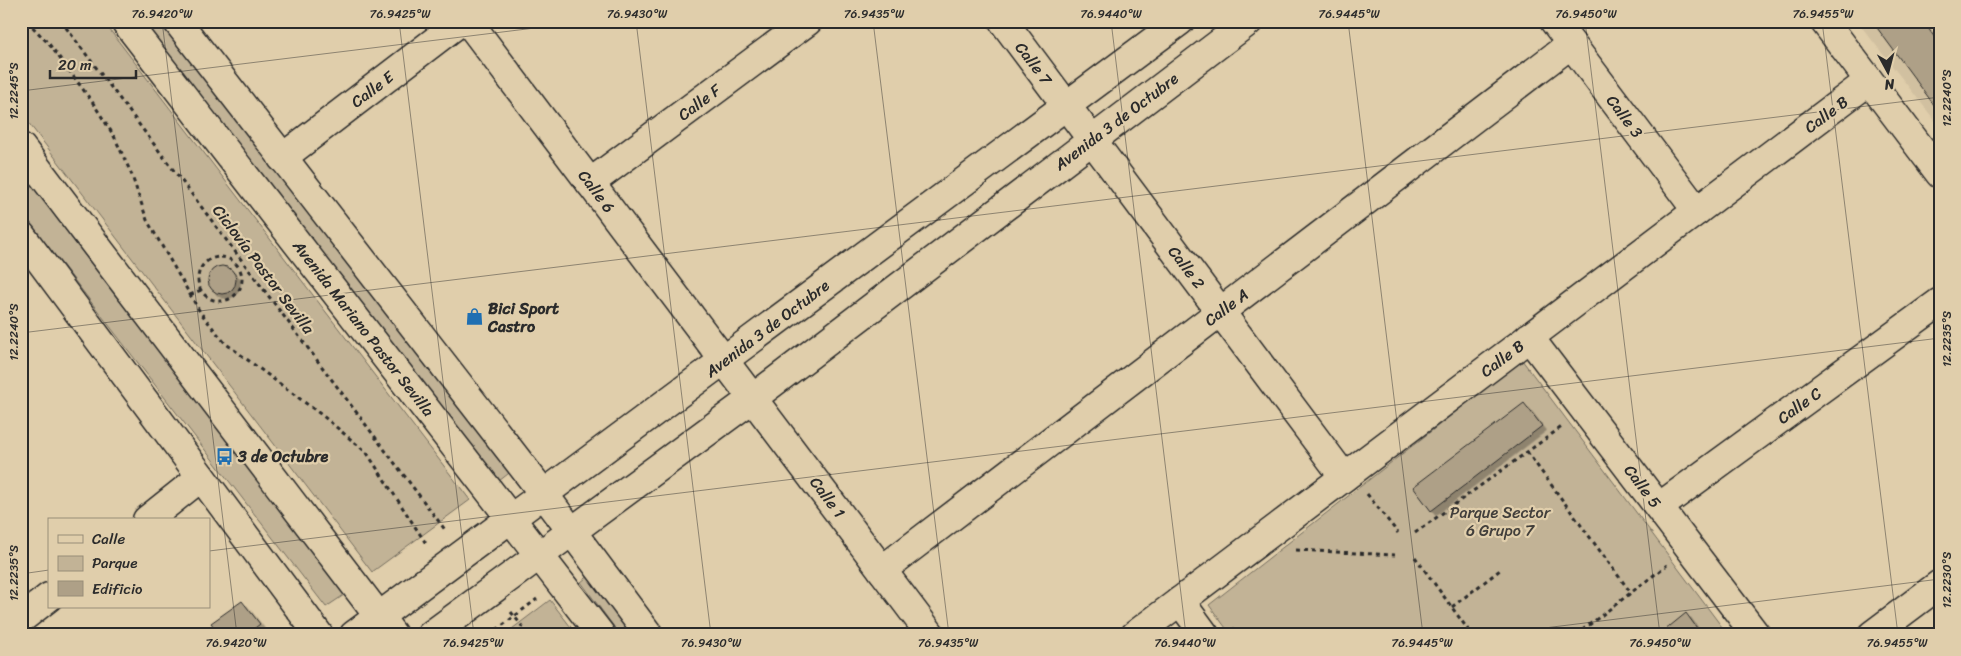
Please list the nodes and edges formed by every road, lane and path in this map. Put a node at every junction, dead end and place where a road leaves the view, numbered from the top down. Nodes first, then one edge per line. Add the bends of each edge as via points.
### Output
1 (27, 21) edge
2 (61, 21) edge
3 (125, 21) edge
4 (177, 21) edge
5 (462, 21) edge
6 (468, 21) edge
7 (808, 21) edge
8 (1002, 21) edge
9 (1180, 21) edge
10 (1249, 21) edge
11 (1554, 21) edge
12 (1824, 21) edge
13 (1571, 44) junction
14 (1869, 80) junction
15 (1065, 105) junction
16 (1091, 139) junction
17 (21, 147) edge
18 (282, 158) junction
19 (1940, 174) edge
20 (590, 182) junction
21 (1696, 211) junction
22 (21, 235) edge
23 (245, 264) junction
24 (240, 269) junction
25 (201, 290) junction
26 (190, 295) junction
27 (1940, 302) edge
28 (1220, 312) junction
29 (1529, 337) junction
30 (725, 360) junction
31 (752, 398) junction
32 (1558, 419) dead end
33 (1563, 426) junction
34 (1569, 434) dead end
35 (1527, 452) junction
36 (1347, 475) junction
37 (201, 477) junction
38 (543, 493) junction
39 (1659, 507) junction
40 (511, 517) junction
41 (150, 518) edge
42 (446, 532) dead end
43 (572, 533) junction
44 (1398, 533) dead end
45 (1415, 533) dead end
46 (428, 546) dead end
47 (1690, 548) junction
48 (1288, 550) dead end
49 (541, 555) junction
50 (1395, 555) dead end
51 (1416, 557) dead end
52 (1662, 557) dead end
53 (1668, 565) junction
54 (882, 570) junction
55 (1500, 570) dead end
56 (1673, 573) dead end
57 (1940, 584) edge
58 (1631, 593) junction
59 (48, 599) edge
60 (1180, 601) junction
61 (1452, 607) junction
62 (21, 619) edge
63 (1227, 620) dead end
64 (386, 625) edge
65 (319, 635) edge
66 (354, 635) edge
67 (431, 635) edge
68 (601, 635) edge
69 (649, 635) edge
70 (931, 635) edge
71 (1135, 635) edge
72 (1205, 635) edge
73 (1238, 635) edge
74 (1472, 635) edge
75 (1576, 635) edge
76 (1756, 635) edge
77 (1872, 635) edge

1 - 26 path via 59,57 114,136 147,220
2 - 23 path, Ciclovía Pastor Sevilla
3 - 40 street, Avenida Mariano Pastor Sevilla
4 - 18 street
5 - 18 street, Calle E
6 - 20 street, Calle 6
7 - 20 street, Calle F
8 - 15 street, Calle 7
9 - 15 street, Avenida 3 de Octubre
10 - 16 street, Avenida 3 de Octubre
11 - 13 street, Calle 3
12 - 14 street
13 - 21 street, Calle 3
13 - 28 street, Calle A
14 - 19 street
14 - 21 street, Calle B
15 - 16 street, Calle 2
15 - 30 street, Avenida 3 de Octubre
16 - 28 street, Calle 2
16 - 31 street, Avenida 3 de Octubre
17 - 64 street
18 - 38 street
20 - 30 street, Calle 6
21 - 29 street, Calle B
22 - 37 street
23 - 24 path
23 - 42 path, Ciclovía Pastor Sevilla
24 - 25 path via 240,289 231,299 216,301
24 - 25 path via 223,258 210,260 200,272
25 - 26 path
26 - 46 path via 225,343 368,453
27 - 39 street, Calle C
28 - 36 street, Calle 2
28 - 54 street, Calle A
29 - 36 street, Calle B
29 - 39 street, Calle 5
30 - 31 street, Calle 1
30 - 38 street, Avenida 3 de Octubre
31 - 43 street, Avenida 3 de Octubre
31 - 54 street, Calle 1
32 - 33 path
33 - 34 path
33 - 35 path
35 - 45 path
35 - 58 path
36 - 44 path
36 - 60 street, Calle B
37 - 41 street
37 - 65 street
38 - 40 street, Avenida 3 de Octubre
38 - 43 street
39 - 47 street, Calle 5
40 - 49 street, Avenida Mariano Pastor Sevilla
40 - 64 street, Avenida 3 de Octubre
43 - 49 street, Avenida 3 de Octubre
43 - 69 street
47 - 53 path
47 - 76 street, Calle 5
48 - 50 path
49 - 67 street, Avenida 3 de Octubre
49 - 68 street, Avenida Mariano Pastor Sevilla
51 - 61 path
52 - 53 path
53 - 56 path
53 - 58 path
54 - 70 street, Calle 1
55 - 61 path
57 - 77 street
58 - 75 path
59 - 62 street
60 - 71 street, Calle B
60 - 72 street
61 - 74 path
63 - 73 path
64 - 66 street, Avenida 3 de Octubre

